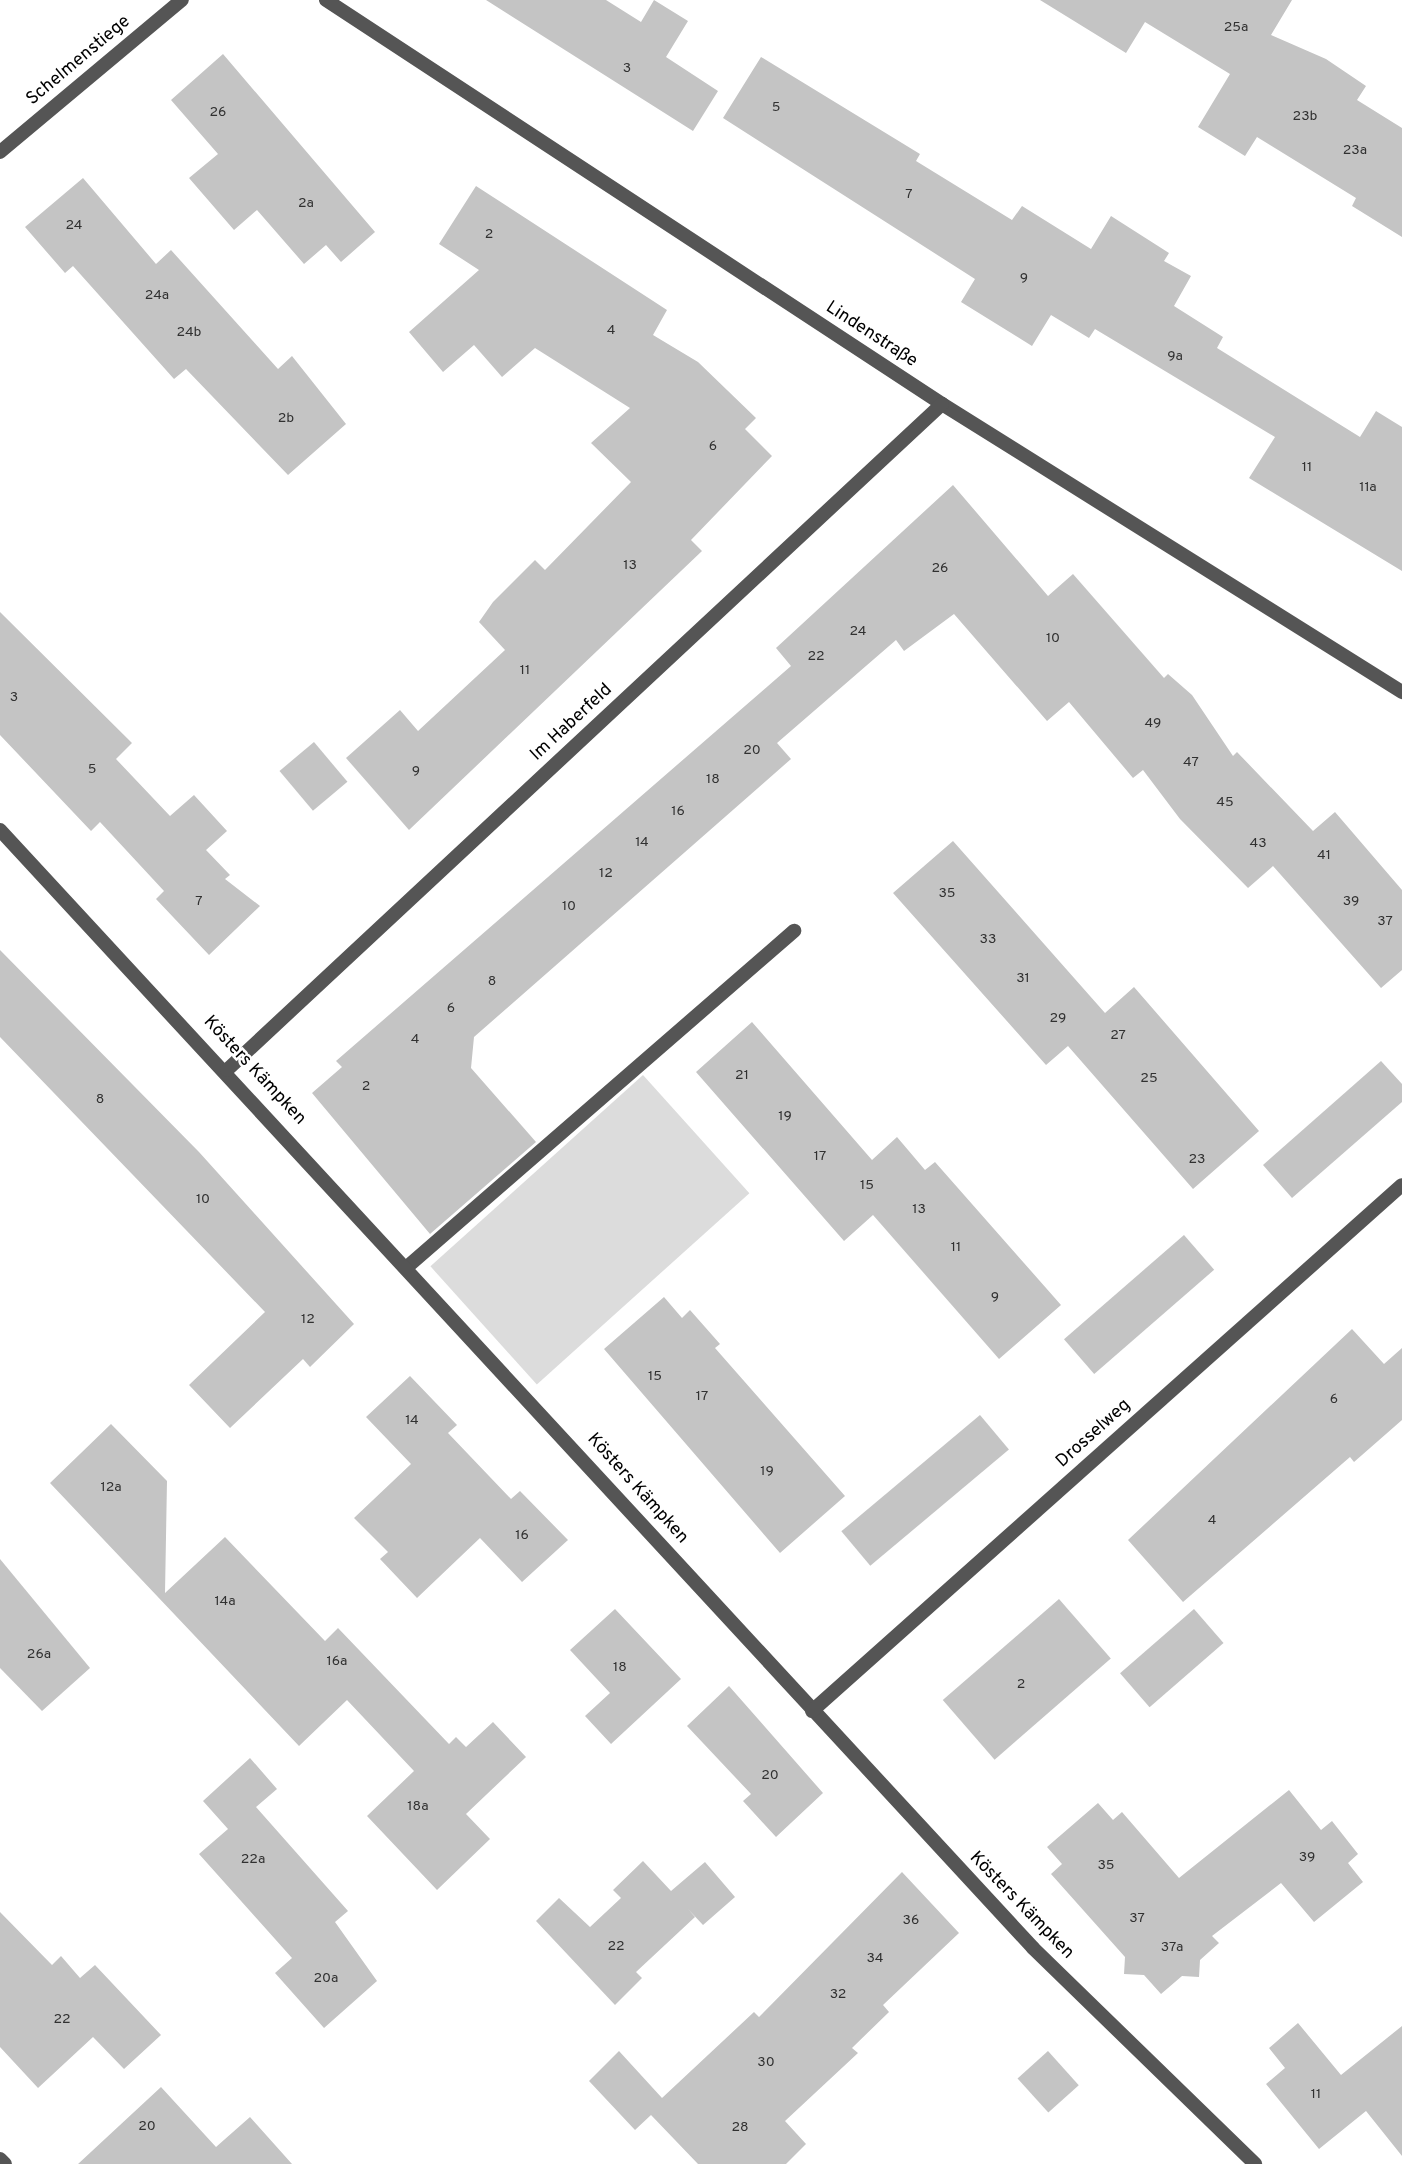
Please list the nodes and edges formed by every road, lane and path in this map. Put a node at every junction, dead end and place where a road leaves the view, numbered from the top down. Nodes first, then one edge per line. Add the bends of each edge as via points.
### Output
1 (183, 0) edge
2 (326, 0) edge
3 (0, 152) edge
4 (942, 404) junction
5 (1402, 692) edge
6 (0, 830) edge
7 (794, 931) dead end
8 (227, 1070) junction
9 (1402, 1185) edge
10 (407, 1267) junction
11 (812, 1711) junction
12 (0, 2159) edge
13 (5, 2164) edge
14 (1255, 2164) edge

1 - 3 street, Schelmenstiege
2 - 4 street, Lindenstraße
4 - 5 street, Lindenstraße
4 - 8 street, Im Haberfeld
6 - 8 street, Kösters Kämpken
7 - 10 street
8 - 10 street, Kösters Kämpken
9 - 11 street, Drosselweg
10 - 11 street, Kösters Kämpken
11 - 14 street, Kösters Kämpken via 1033,1948
12 - 13 street

